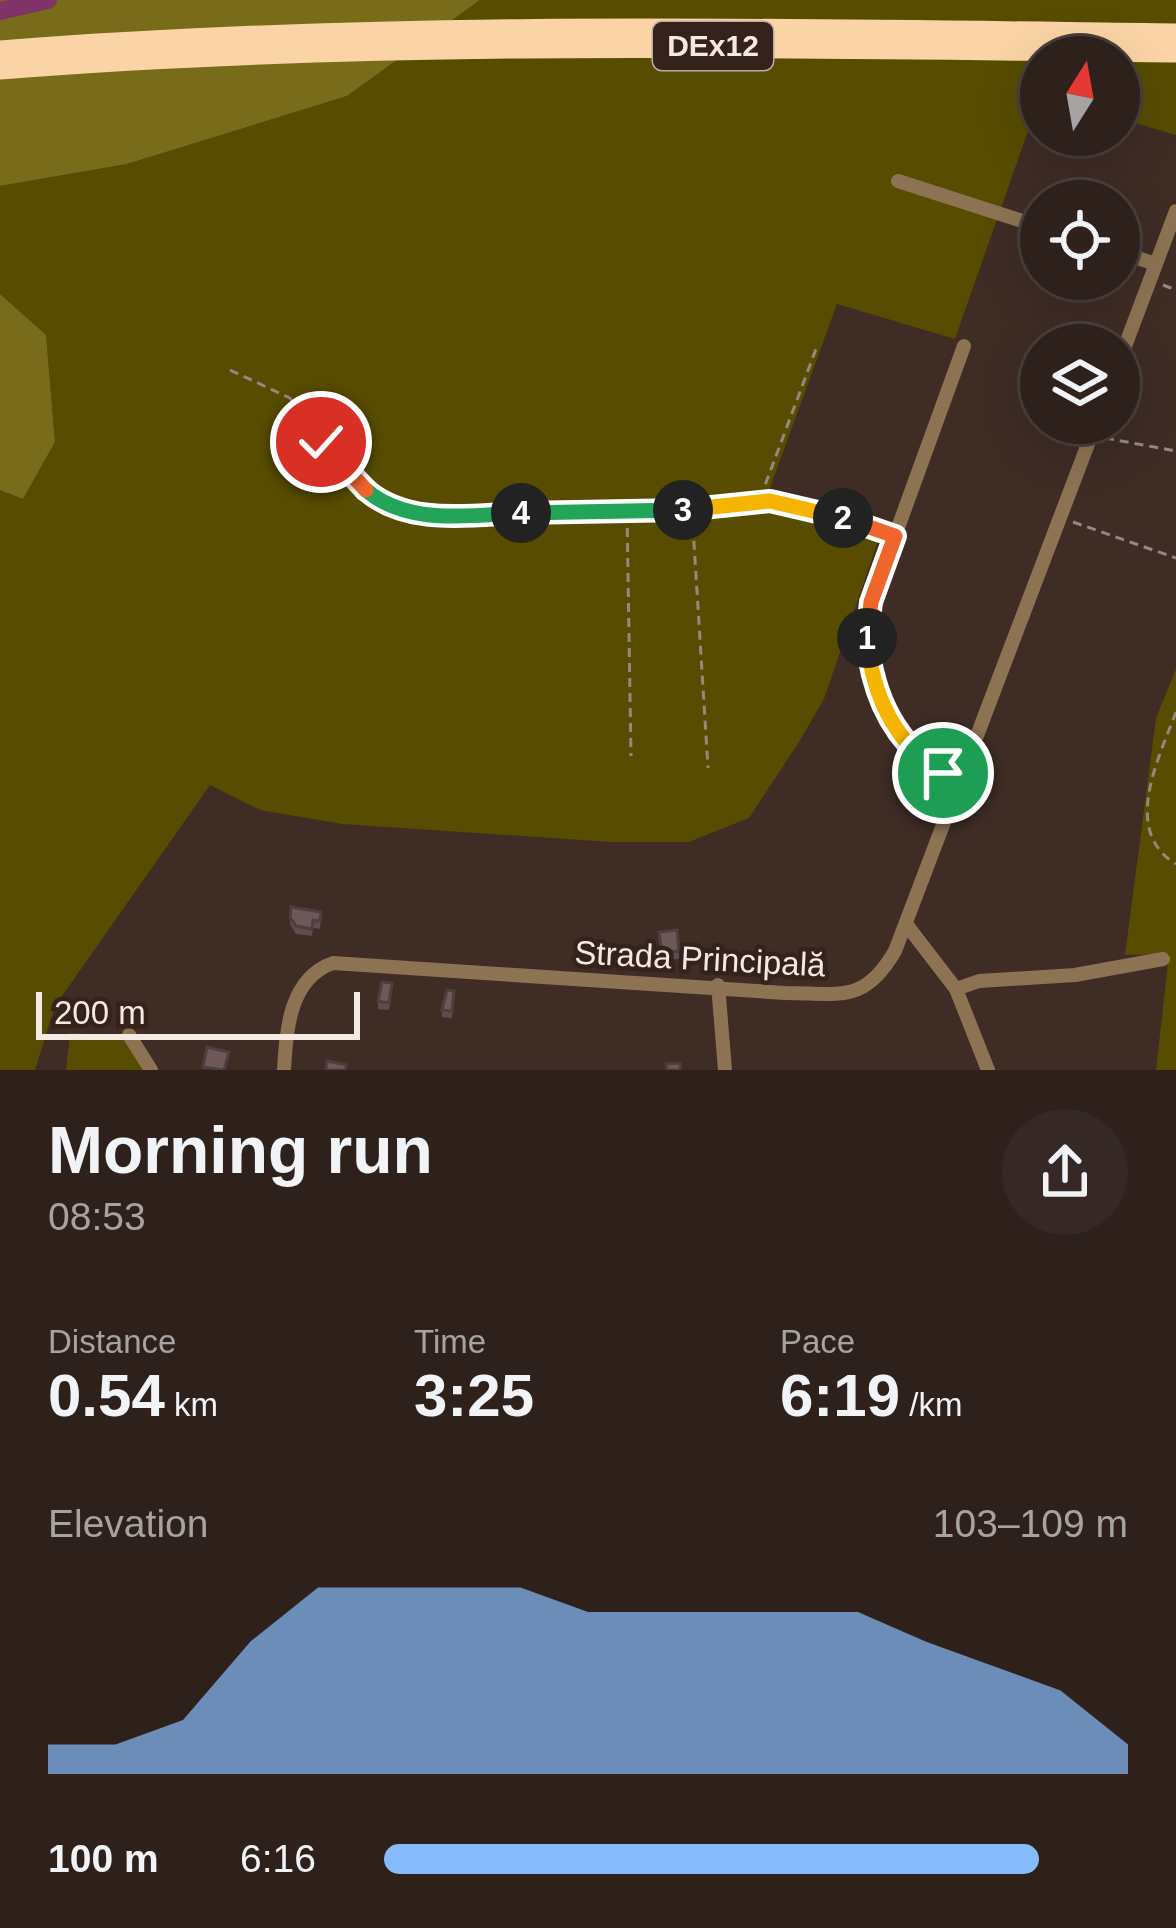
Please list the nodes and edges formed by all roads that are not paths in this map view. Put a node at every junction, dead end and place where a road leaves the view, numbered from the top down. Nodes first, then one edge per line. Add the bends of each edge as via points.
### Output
1 (1176, 34) edge
2 (250, 44) junction
3 (0, 51) edge
4 (1176, 52) edge
5 (0, 69) edge
6 (898, 181) dead end
7 (1176, 212) edge
8 (1020, 220) edge
9 (1140, 259) edge
10 (1156, 264) junction
11 (1133, 324) edge
12 (964, 346) dead end
13 (1088, 444) edge
14 (961, 780) junction
15 (906, 924) junction
16 (1162, 959) dead end
17 (718, 985) junction
18 (956, 989) junction
19 (129, 1035) dead end
20 (151, 1070) edge
21 (284, 1070) edge
22 (724, 1070) edge
23 (988, 1070) edge

1 - 2 highway, DEx12 via 579,28
2 - 3 highway, DEx12
2 - 4 highway, DEx12
2 - 5 highway, DEx12
6 - 8 street
7 - 10 street
9 - 10 street
10 - 11 street
12 - 14 street via 866,629 884,706 913,754
13 - 14 street, Strada Principală
14 - 15 street, Strada Principală
15 - 17 street, Strada Principală via 869,987 806,993
15 - 18 street
16 - 18 street
17 - 21 street, Strada Principală via 333,963 306,977 298,993
17 - 22 street
18 - 23 street
19 - 20 street

